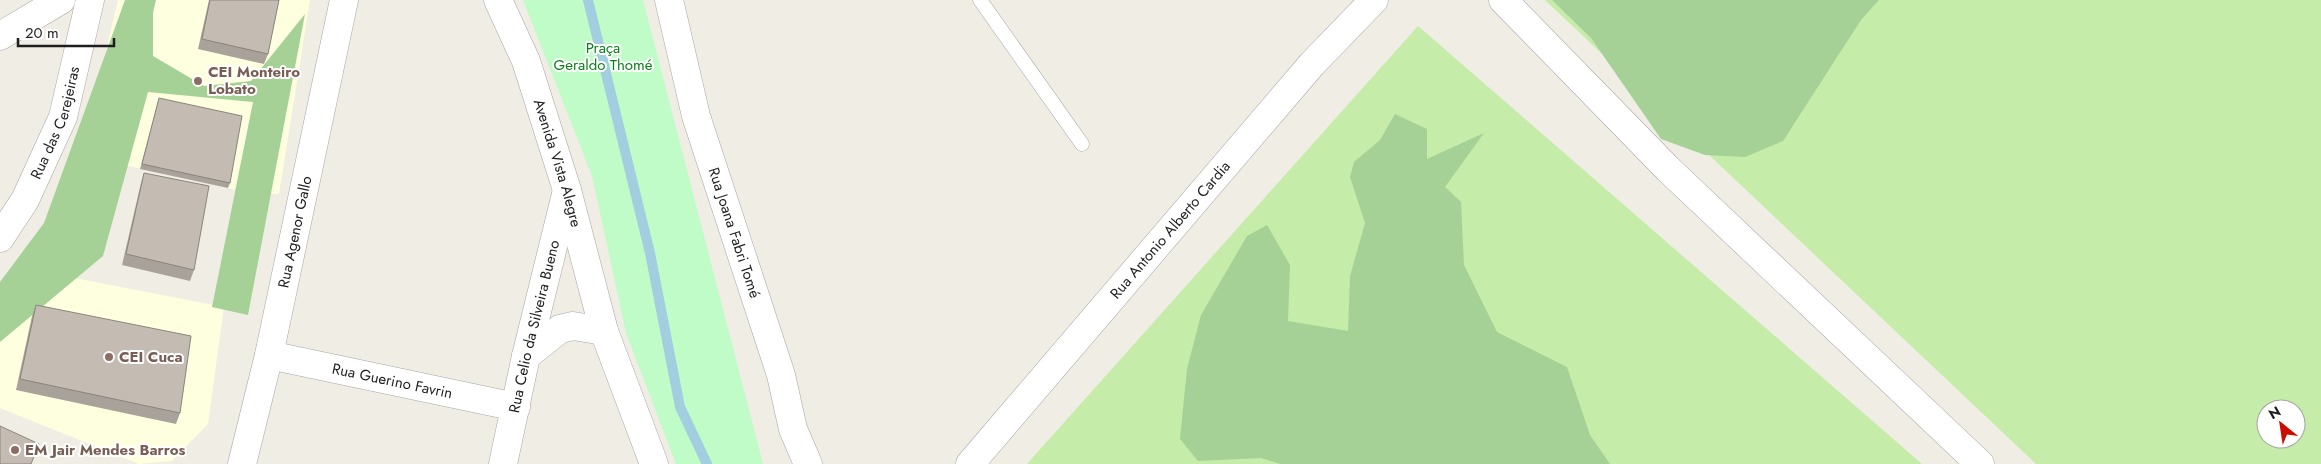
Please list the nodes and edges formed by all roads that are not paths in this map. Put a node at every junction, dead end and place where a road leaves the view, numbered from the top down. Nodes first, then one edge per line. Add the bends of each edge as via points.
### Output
1 (61, 0) edge
2 (90, 0) edge
3 (344, 0) edge
4 (498, 0) edge
5 (669, 0) edge
6 (980, 0) edge
7 (1374, 0) edge
8 (1503, 0) edge
9 (0, 36) edge
10 (1082, 144) dead end
11 (567, 190) junction
12 (0, 238) edge
13 (604, 331) junction
14 (269, 355) junction
15 (526, 356) junction
16 (516, 407) junction
17 (240, 461) edge
18 (503, 464) edge
19 (654, 464) edge
20 (808, 464) edge
21 (970, 464) edge
22 (1980, 464) edge

1 - 9 street
2 - 12 street, Rua das Cerejeiras via 63,117 25,200
3 - 14 street, Rua Agenor Gallo
4 - 11 street, Avenida Vista Alegre via 526,61
5 - 20 street, Rua Joana Fabri Tomé via 696,116 781,374 793,428
6 - 10 lane
7 - 21 street, Rua Antonio Alberto Cardia via 1312,64
8 - 22 street via 1668,169
11 - 13 street, Avenida Vista Alegre
11 - 15 street, Rua Celio da Silveira Bueno
13 - 15 street via 573,326 560,328
13 - 19 street, Avenida Vista Alegre
14 - 16 street, Rua Guerino Favrin
14 - 17 street, Rua Agenor Gallo
15 - 16 street, Rua Celio da Silveira Bueno
16 - 18 street, Rua Celio da Silveira Bueno

